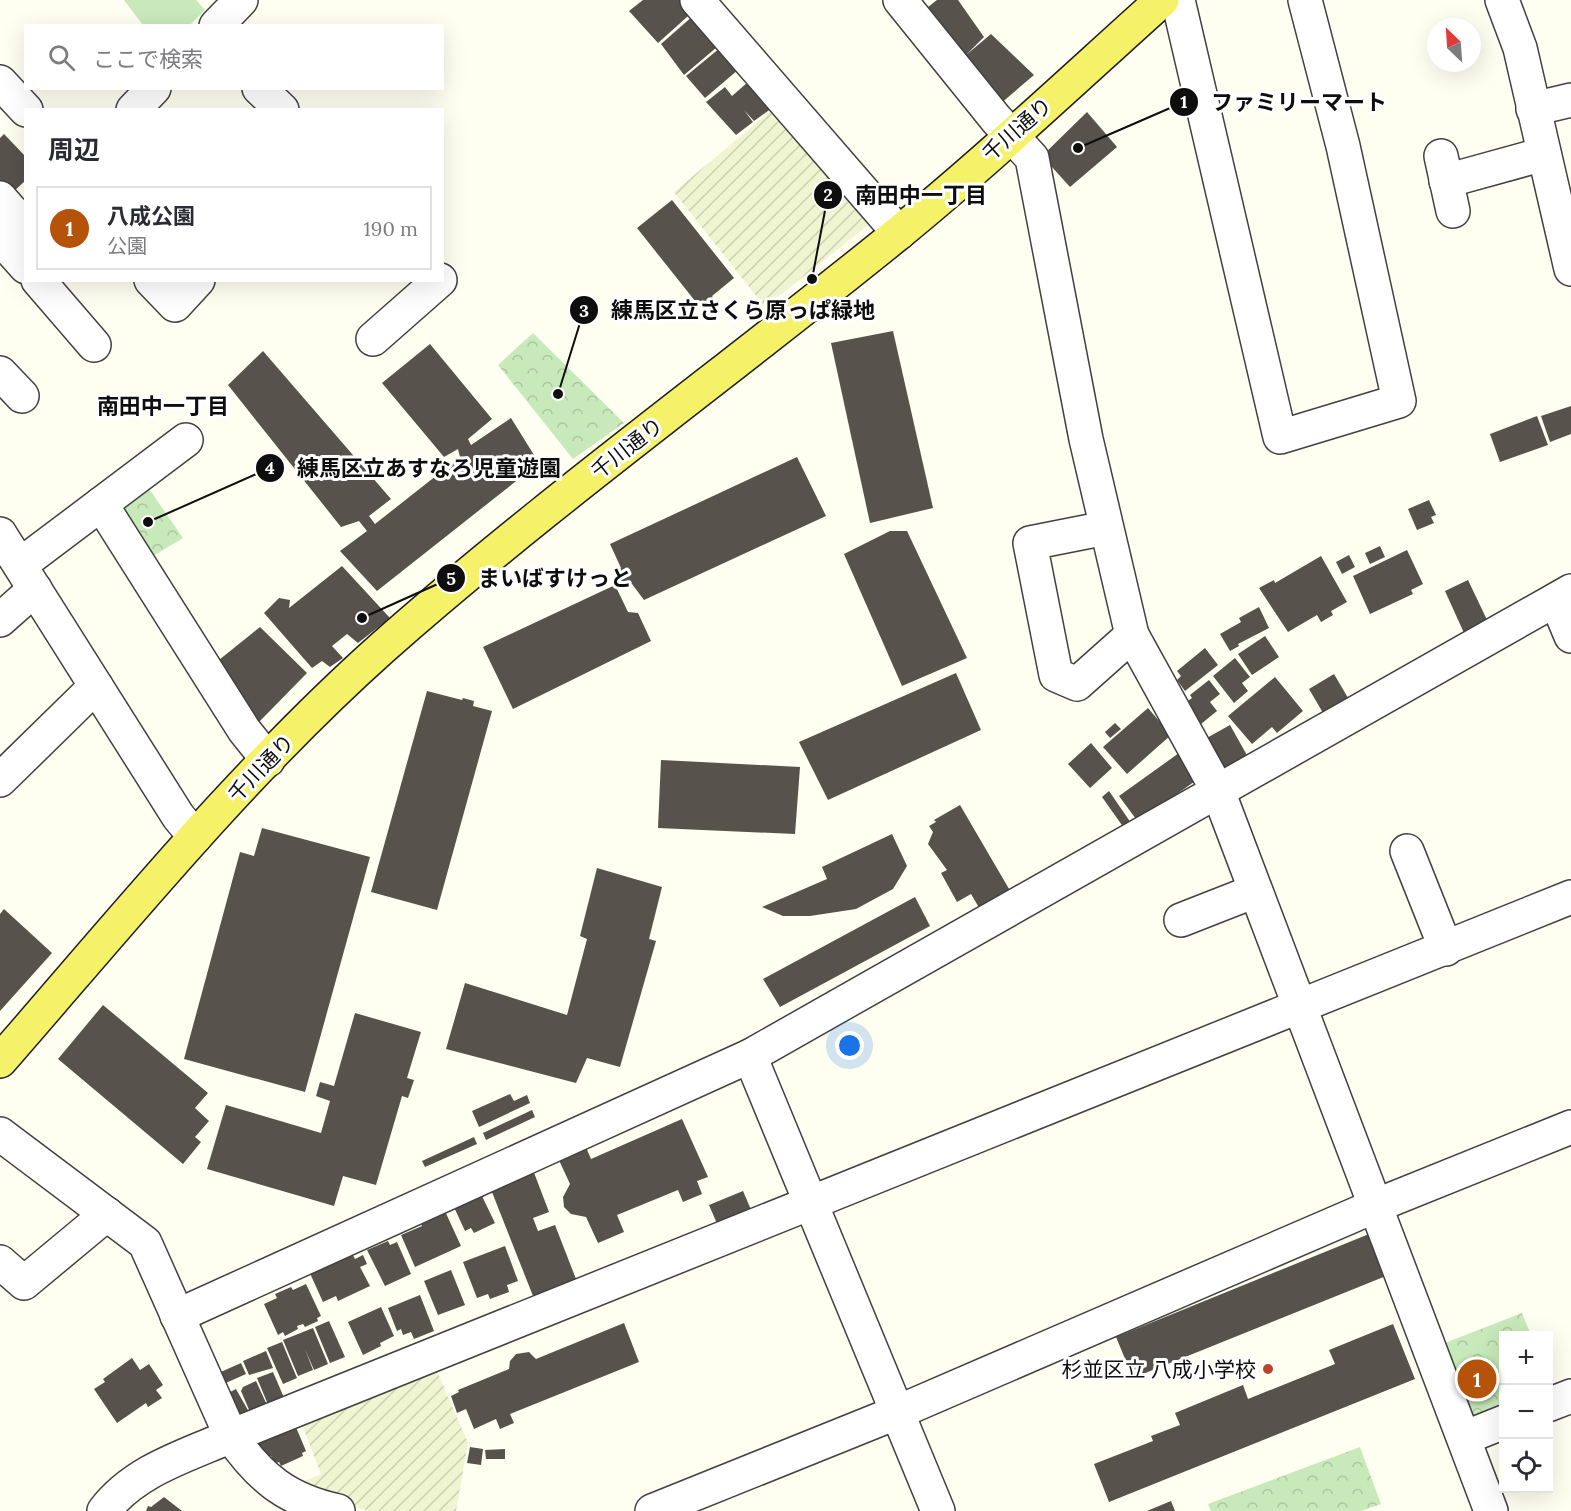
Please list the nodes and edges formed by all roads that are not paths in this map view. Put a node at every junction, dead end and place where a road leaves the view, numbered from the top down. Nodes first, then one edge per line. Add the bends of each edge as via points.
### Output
1 (241, 0) edge
2 (697, 0) edge
3 (900, 0) edge
4 (1162, 0) edge
5 (1178, 0) edge
6 (1305, 0) edge
7 (1502, 0) edge
8 (218, 24) edge
9 (0, 82) edge
10 (152, 90) edge
11 (261, 90) edge
12 (1571, 100) edge
13 (24, 108) edge
14 (136, 108) edge
15 (280, 108) edge
16 (1533, 109) junction
17 (1011, 135) junction
18 (1544, 154) junction
19 (1447, 183) dead end
20 (9, 223) edge
21 (1567, 232) edge
22 (898, 233) junction
23 (444, 261) edge
24 (24, 262) edge
25 (1571, 270) edge
26 (444, 277) edge
27 (40, 282) edge
28 (153, 282) edge
29 (196, 282) edge
30 (439, 282) edge
31 (373, 339) dead end
32 (94, 345) dead end
33 (186, 440) dead end
34 (101, 504) junction
35 (1106, 528) junction
36 (0, 534) edge
37 (27, 577) junction
38 (1563, 596) edge
39 (0, 620) edge
40 (1132, 635) junction
41 (1571, 636) edge
42 (96, 686) junction
43 (268, 760) junction
44 (0, 780) edge
45 (1218, 791) junction
46 (195, 837) junction
47 (1407, 851) dead end
48 (1256, 891) junction
49 (1571, 897) edge
50 (1181, 920) dead end
51 (1446, 949) junction
52 (1299, 1006) junction
53 (750, 1056) junction
54 (0, 1061) edge
55 (1571, 1127) edge
56 (0, 1134) edge
57 (810, 1202) junction
58 (1375, 1206) junction
59 (107, 1214) junction
60 (0, 1262) edge
61 (177, 1316) junction
62 (1571, 1396) edge
63 (1553, 1403) edge
64 (898, 1412) junction
65 (1499, 1424) edge
66 (231, 1436) junction
67 (1464, 1438) junction
68 (104, 1511) edge
69 (338, 1511) edge
70 (652, 1511) edge
71 (938, 1511) edge
72 (1491, 1511) edge

1 - 8 street
2 - 22 street
3 - 17 street
4 - 17 main road, 千川通り
5 - 6 street via 1280,437 1399,401 1343,146
7 - 16 street via 1520,48
9 - 13 street
10 - 14 street
11 - 15 street
12 - 16 street
16 - 18 street
17 - 22 main road, 千川通り
17 - 35 street via 1032,158
18 - 19 street
18 - 21 street
20 - 24 street
21 - 25 street
22 - 43 main road, 千川通り via 487,559 381,649
23 - 26 street via 453,269
27 - 32 street
28 - 29 street via 175,305
30 - 31 street
33 - 34 street
34 - 37 street
34 - 43 street via 244,730
35 - 40 street
35 - 40 street via 1030,543 1056,675 1077,684
36 - 37 street
37 - 39 street
37 - 42 street
38 - 41 street
38 - 45 street
40 - 45 street
42 - 44 street
42 - 46 street
43 - 46 main road, 千川通り
45 - 48 street
45 - 53 street
46 - 54 main road, 千川通り
47 - 51 street
48 - 50 street
48 - 52 street
49 - 51 street
51 - 52 street
52 - 57 street
52 - 58 street
53 - 57 street
53 - 61 street
55 - 58 street
56 - 59 street
57 - 64 street
57 - 66 street
58 - 64 street
58 - 67 street
59 - 60 street via 24,1283
59 - 61 street via 145,1243
61 - 66 street
62 - 63 street
64 - 70 street
64 - 71 street
65 - 67 street
66 - 68 street via 141,1476
66 - 69 street via 279,1490
67 - 72 street

